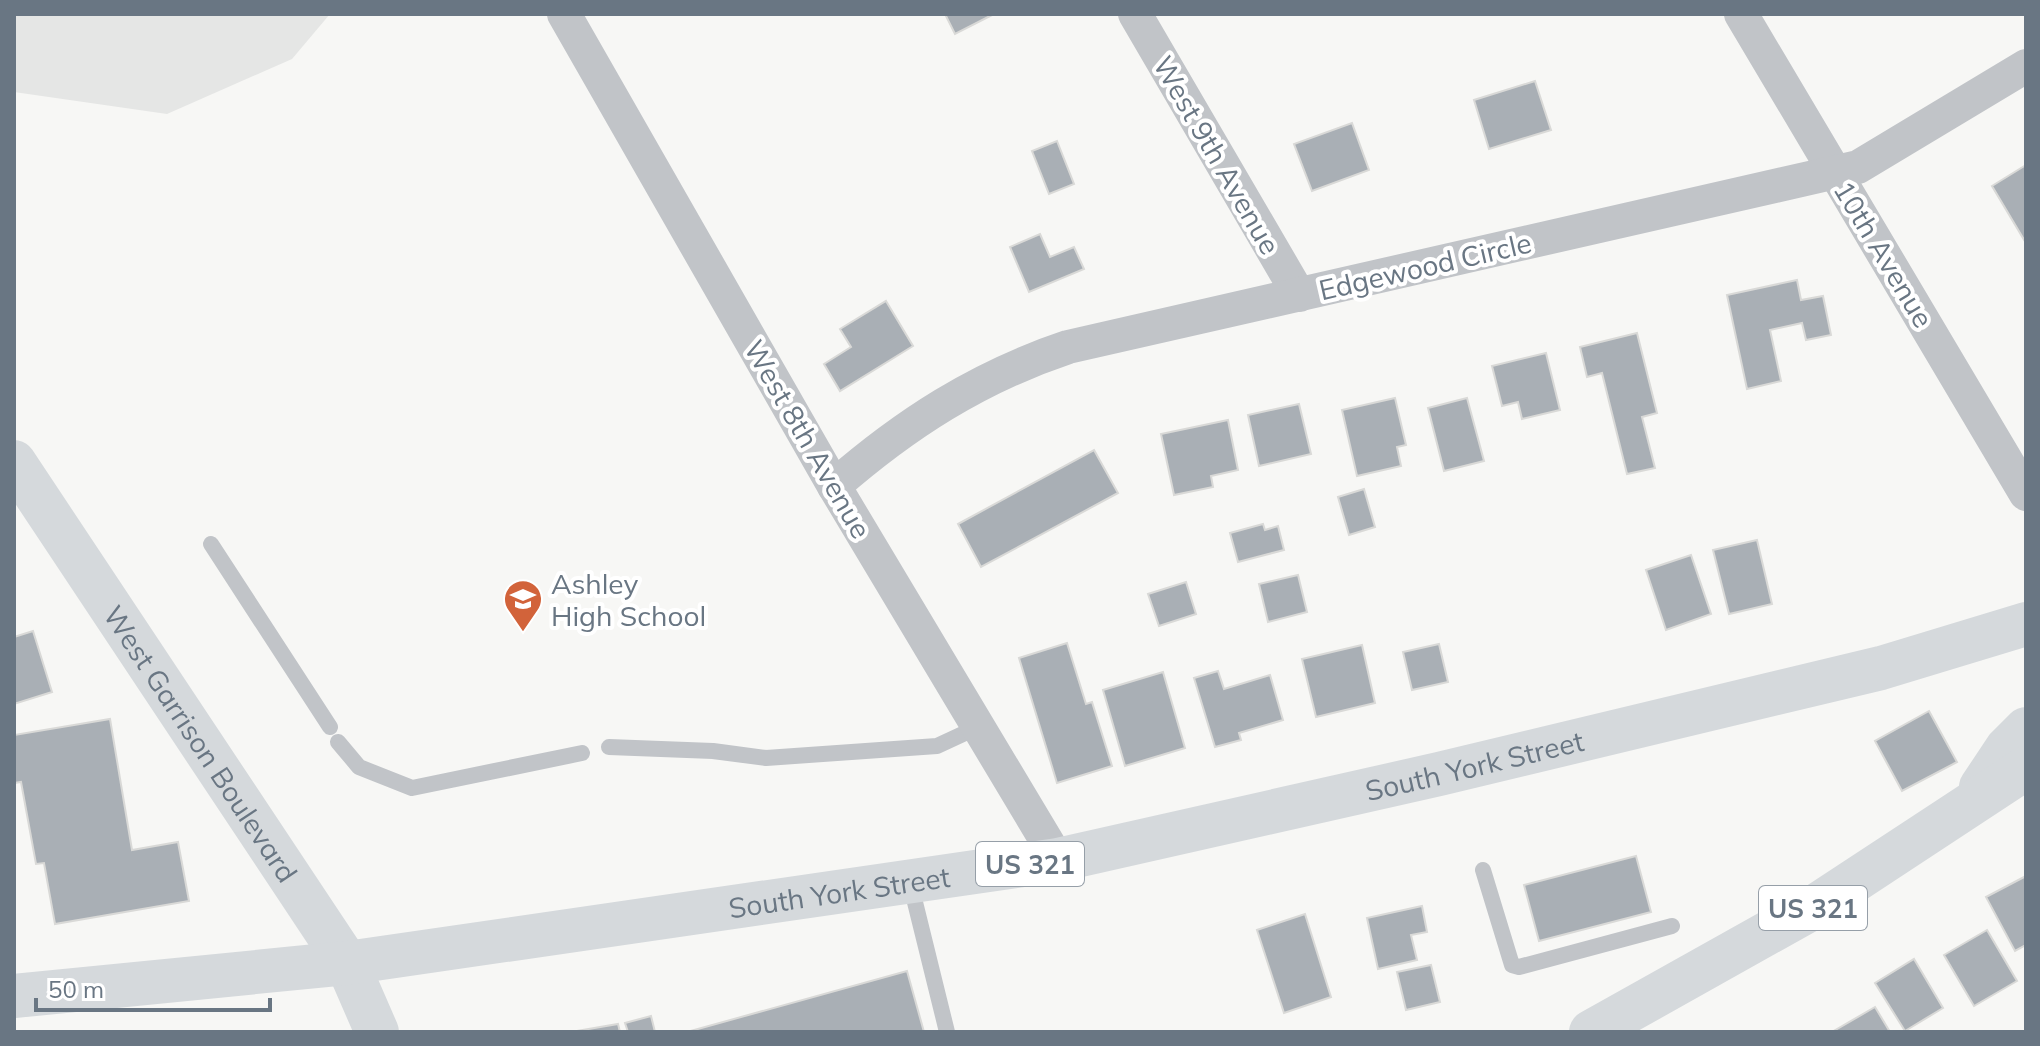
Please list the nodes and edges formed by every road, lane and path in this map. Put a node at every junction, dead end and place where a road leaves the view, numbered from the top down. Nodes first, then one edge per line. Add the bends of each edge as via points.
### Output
1 (564, 14) edge
2 (1135, 14) edge
3 (1741, 14) edge
4 (2026, 66) edge
5 (1836, 172) junction
6 (1299, 295) junction
7 (14, 462) edge
8 (834, 486) junction
9 (2026, 494) edge
10 (211, 544) dead end
11 (2026, 624) edge
12 (978, 727) junction
13 (2026, 729) edge
14 (609, 747) dead end
15 (582, 753) dead end
16 (2026, 768) edge
17 (1969, 806) junction
18 (1058, 860) junction
19 (1483, 870) dead end
20 (909, 881) junction
21 (1672, 926) dead end
22 (347, 963) junction
23 (14, 996) edge
24 (377, 1032) edge
25 (947, 1032) edge
26 (1591, 1032) edge

1 - 8 street, West 8th Avenue
2 - 6 street, West 9th Avenue
3 - 5 street, 10th Avenue
4 - 5 street, Edgewood Circle via 1858,167
5 - 6 street, Edgewood Circle
5 - 9 street, 10th Avenue
6 - 8 street, Edgewood Circle via 1026,361 935,407 887,439
7 - 22 main road, West Garrison Boulevard
8 - 12 street, West 8th Avenue
10 - 15 lane via 359,767 412,788
11 - 18 main road, South York Street / US 321 via 1881,668
12 - 14 lane via 937,746 766,758
12 - 18 street, West 8th Avenue
13 - 17 main road
16 - 17 main road, US 321
17 - 26 main road, US 321 via 1816,906
18 - 20 main road, South York Street / US 321
19 - 21 lane via 1512,965
20 - 22 main road, South York Street / US 321
20 - 25 lane
22 - 23 main road, South York Street / US 321
22 - 24 main road, West Garrison Boulevard

